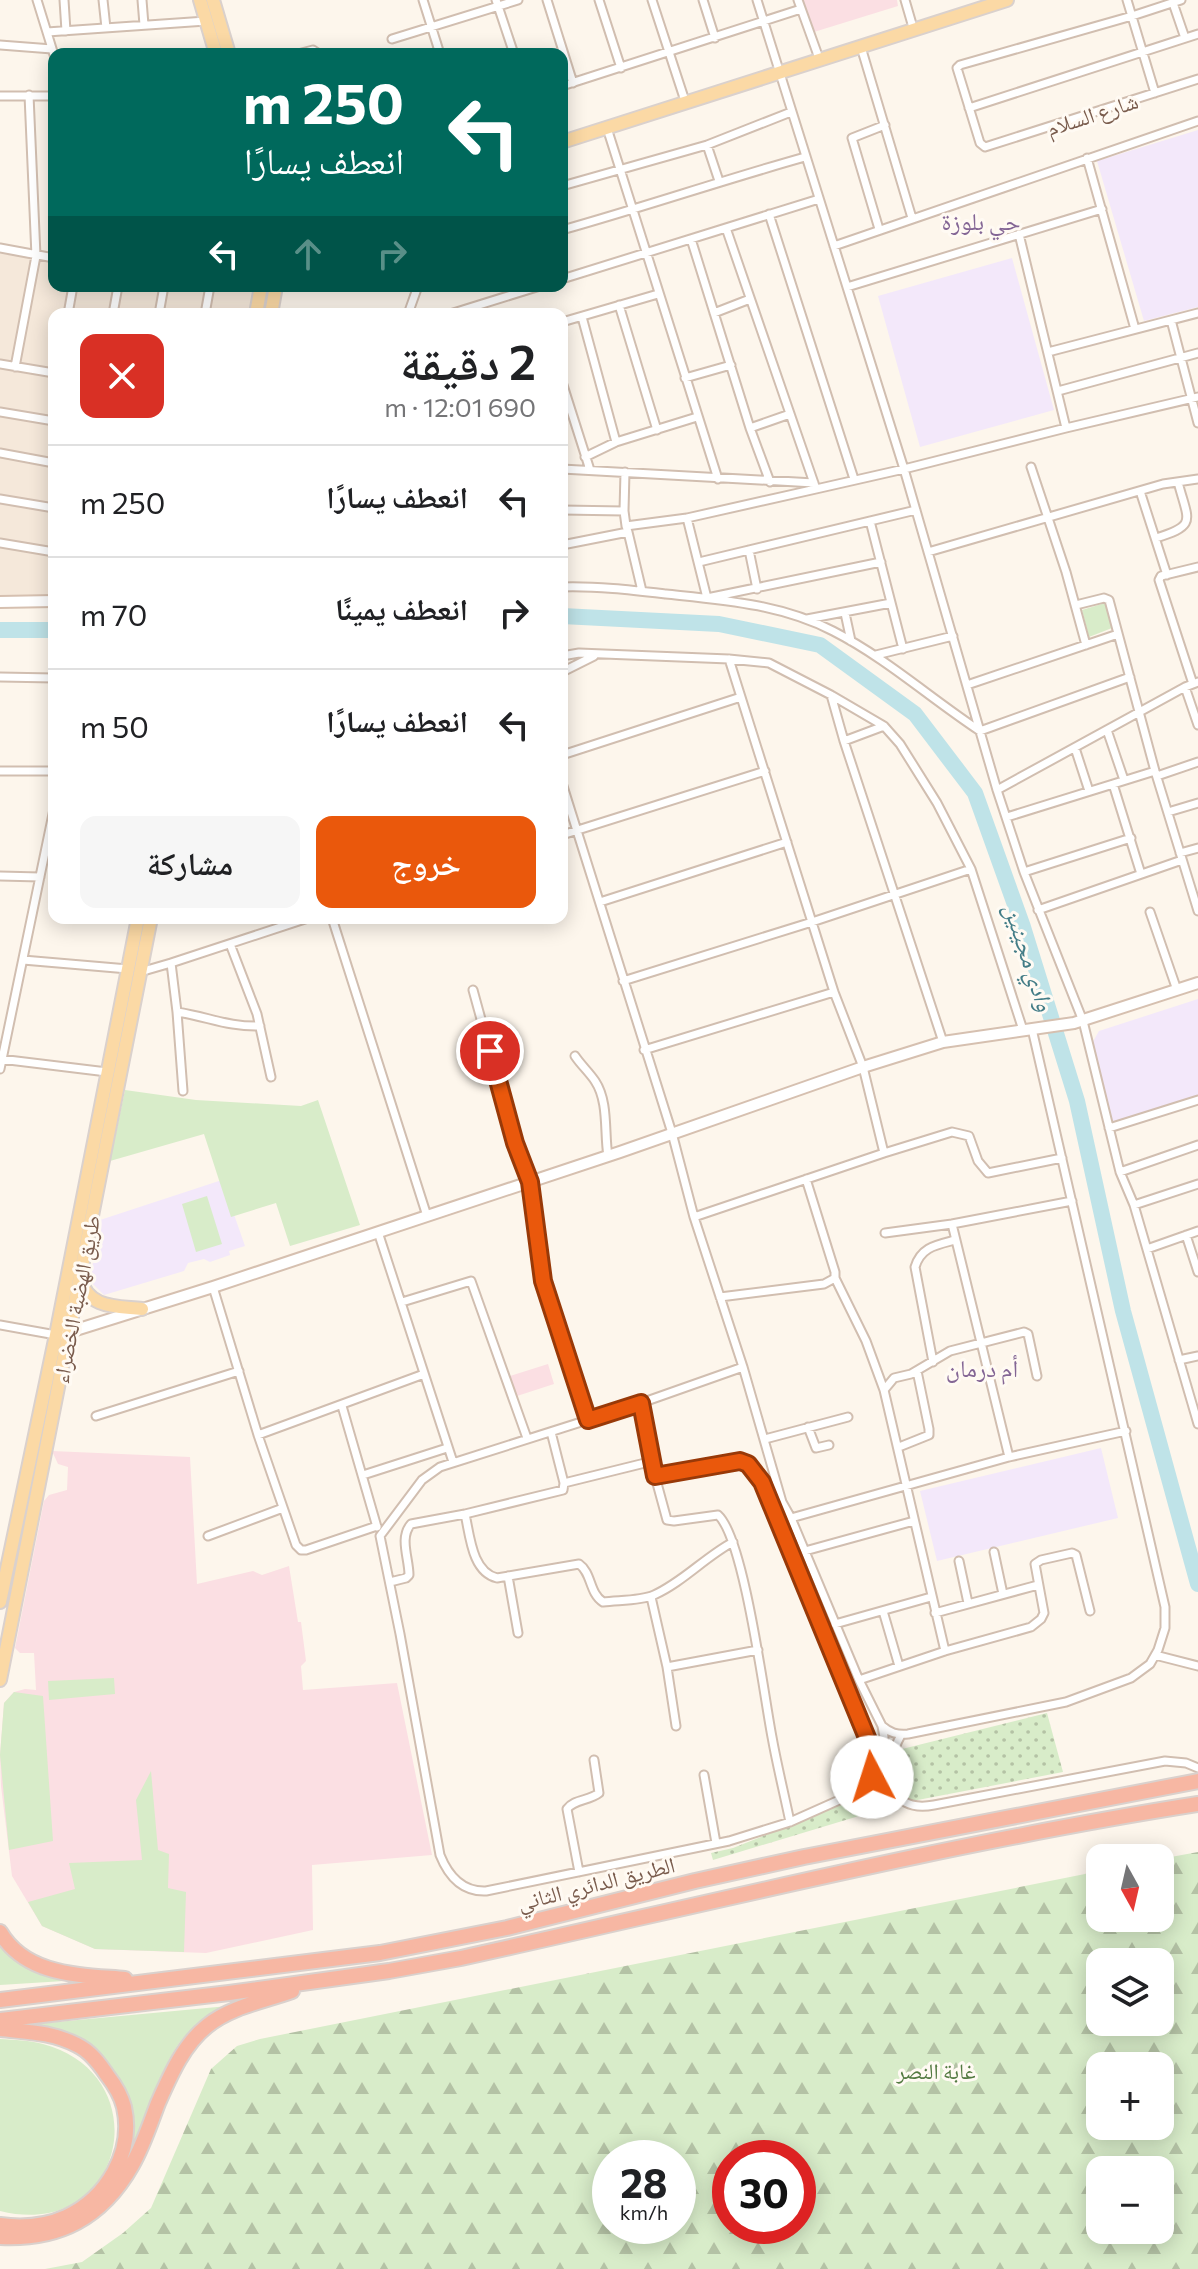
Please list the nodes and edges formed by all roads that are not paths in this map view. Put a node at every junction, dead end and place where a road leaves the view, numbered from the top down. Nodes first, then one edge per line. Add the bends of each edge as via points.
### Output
1 (37, 0) edge
2 (64, 0) edge
3 (103, 0) edge
4 (142, 0) edge
5 (200, 0) edge
6 (213, 0) edge
7 (423, 0) edge
8 (518, 0) edge
9 (547, 0) edge
10 (599, 0) edge
11 (652, 0) edge
12 (703, 0) edge
13 (757, 0) edge
14 (905, 0) edge
15 (1127, 0) edge
16 (1001, 1) edge
17 (1177, 1) edge
18 (497, 3) edge
19 (799, 4) edge
20 (1132, 16) junction
21 (206, 21) junction
22 (763, 22) junction
23 (144, 25) junction
24 (432, 27) junction
25 (106, 28) junction
26 (66, 31) junction
27 (914, 31) junction
28 (47, 32) junction
29 (1198, 34) edge
30 (715, 38) junction
31 (1185, 38) junction
32 (392, 39) dead end
33 (0, 45) edge
34 (861, 47) junction
35 (52, 48) edge
36 (214, 48) edge
37 (227, 48) edge
38 (438, 48) edge
39 (512, 48) edge
40 (562, 48) edge
41 (48, 51) edge
42 (1143, 52) junction
43 (669, 53) junction
44 (820, 61) junction
45 (568, 67) edge
46 (621, 68) junction
47 (779, 73) junction
48 (1198, 79) edge
49 (573, 83) junction
50 (568, 84) edge
51 (1155, 93) junction
52 (29, 95) junction
53 (0, 96) edge
54 (48, 96) edge
55 (686, 104) junction
56 (969, 108) junction
57 (791, 112) junction
58 (1198, 121) edge
59 (885, 125) junction
60 (607, 128) junction
61 (568, 140) edge
62 (707, 145) junction
63 (805, 157) junction
64 (1087, 158) junction
65 (619, 169) junction
66 (719, 181) junction
67 (568, 184) edge
68 (819, 199) junction
69 (1102, 209) junction
70 (632, 210) junction
71 (769, 214) junction
72 (912, 218) junction
73 (568, 228) edge
74 (726, 228) junction
75 (879, 229) junction
76 (1019, 234) junction
77 (691, 239) junction
78 (834, 246) junction
79 (0, 248) edge
80 (646, 253) junction
81 (36, 256) junction
82 (48, 257) edge
83 (568, 277) edge
84 (847, 287) junction
85 (521, 292) edge
86 (658, 294) junction
87 (750, 299) junction
88 (619, 305) junction
89 (469, 308) edge
90 (714, 313) junction
91 (1198, 313) edge
92 (582, 317) junction
93 (568, 320) edge
94 (1171, 320) junction
95 (1135, 329) junction
96 (1048, 352) junction
97 (1198, 353) edge
98 (1181, 357) junction
99 (0, 364) edge
100 (731, 365) junction
101 (15, 367) junction
102 (48, 372) edge
103 (685, 378) junction
104 (1058, 391) junction
105 (1195, 398) edge
106 (568, 402) edge
107 (0, 412) edge
108 (790, 414) junction
109 (697, 417) junction
110 (48, 420) edge
111 (1198, 423) edge
112 (750, 428) junction
113 (1066, 428) junction
114 (657, 430) junction
115 (616, 442) junction
116 (0, 453) edge
117 (585, 457) junction
118 (48, 462) edge
119 (1031, 467) dead end
120 (568, 469) edge
121 (904, 469) junction
122 (590, 470) junction
123 (625, 472) junction
124 (718, 479) junction
125 (854, 479) junction
126 (1198, 479) edge
127 (770, 482) junction
128 (1178, 482) junction
129 (815, 486) junction
130 (1140, 491) junction
131 (0, 499) edge
132 (48, 507) edge
133 (568, 510) edge
134 (916, 510) junction
135 (624, 511) junction
136 (687, 518) junction
137 (1049, 518) junction
138 (870, 521) junction
139 (627, 529) junction
140 (1156, 538) junction
141 (0, 543) edge
142 (568, 544) edge
143 (749, 550) junction
144 (48, 551) edge
145 (928, 552) junction
146 (699, 562) junction
147 (881, 562) junction
148 (1198, 568) edge
149 (1167, 575) junction
150 (568, 587) edge
151 (757, 589) junction
152 (642, 591) junction
153 (707, 598) junction
154 (48, 601) edge
155 (0, 602) edge
156 (891, 603) junction
157 (1076, 605) junction
158 (845, 613) junction
159 (805, 619) junction
160 (1118, 634) junction
161 (953, 636) junction
162 (851, 641) junction
163 (1086, 645) junction
164 (903, 649) junction
165 (600, 654) junction
166 (568, 655) edge
167 (876, 655) junction
168 (729, 659) junction
169 (568, 668) edge
170 (0, 677) edge
171 (1130, 677) junction
172 (48, 678) edge
173 (1192, 684) edge
174 (967, 685) junction
175 (831, 695) junction
176 (741, 697) junction
177 (1140, 712) junction
178 (1198, 725) edge
179 (884, 726) junction
180 (1107, 730) junction
181 (980, 731) junction
182 (844, 741) junction
183 (1075, 748) junction
184 (568, 753) edge
185 (1198, 762) edge
186 (0, 771) edge
187 (48, 771) edge
188 (765, 771) junction
189 (1156, 773) junction
190 (1124, 780) junction
191 (1113, 784) junction
192 (997, 790) junction
193 (1089, 791) junction
194 (568, 802) edge
195 (1198, 803) edge
196 (1168, 812) junction
197 (1007, 817) junction
198 (577, 831) junction
199 (568, 833) edge
200 (48, 838) edge
201 (1131, 838) junction
202 (787, 842) junction
203 (1198, 848) edge
204 (1181, 856) junction
205 (971, 869) junction
206 (1024, 872) junction
207 (1141, 874) junction
208 (0, 876) edge
209 (40, 877) junction
210 (894, 895) junction
211 (600, 902) junction
212 (1038, 910) junction
213 (1198, 911) edge
214 (1150, 912) dead end
215 (812, 922) junction
216 (138, 924) edge
217 (149, 924) edge
218 (290, 924) edge
219 (334, 924) edge
220 (230, 944) junction
221 (23, 960) junction
222 (171, 963) junction
223 (134, 970) junction
224 (623, 981) junction
225 (1198, 983) edge
226 (473, 990) dead end
227 (1177, 990) junction
228 (834, 992) junction
229 (177, 1012) junction
230 (1078, 1022) junction
231 (260, 1026) junction
232 (1031, 1029) junction
233 (943, 1042) junction
234 (644, 1050) junction
235 (575, 1056) dead end
236 (1, 1059) edge
237 (863, 1067) junction
238 (0, 1069) edge
239 (107, 1072) junction
240 (271, 1077) dead end
241 (183, 1091) dead end
242 (1198, 1100) edge
243 (1109, 1128) junction
244 (672, 1133) junction
245 (1198, 1145) edge
246 (884, 1153) junction
247 (608, 1156) junction
248 (1062, 1158) junction
249 (1120, 1172) junction
250 (806, 1179) junction
251 (530, 1182) junction
252 (1198, 1184) edge
253 (1072, 1201) junction
254 (1134, 1205) junction
255 (427, 1216) junction
256 (694, 1217) junction
257 (952, 1224) junction
258 (1198, 1231) edge
259 (378, 1232) junction
260 (885, 1233) dead end
261 (1186, 1235) junction
262 (955, 1240) junction
263 (1147, 1249) junction
264 (1198, 1272) edge
265 (80, 1275) junction
266 (835, 1278) junction
267 (213, 1287) junction
268 (720, 1297) junction
269 (402, 1302) junction
270 (142, 1309) junction
271 (0, 1325) edge
272 (63, 1334) junction
273 (980, 1343) junction
274 (1198, 1356) edge
275 (1179, 1360) junction
276 (933, 1362) junction
277 (743, 1367) junction
278 (239, 1371) junction
279 (917, 1371) junction
280 (424, 1374) junction
281 (1037, 1376) dead end
282 (884, 1390) junction
283 (641, 1403) junction
284 (342, 1406) junction
285 (96, 1416) dead end
286 (848, 1417) dead end
287 (588, 1420) junction
288 (1198, 1424) edge
289 (808, 1427) junction
290 (1126, 1431) junction
291 (551, 1432) junction
292 (258, 1435) junction
293 (527, 1438) junction
294 (765, 1439) junction
295 (829, 1445) dead end
296 (899, 1447) junction
297 (447, 1448) junction
298 (1009, 1457) junction
299 (653, 1461) junction
300 (453, 1462) junction
301 (363, 1475) junction
302 (655, 1476) junction
303 (564, 1483) junction
304 (905, 1485) junction
305 (283, 1508) junction
306 (465, 1514) junction
307 (791, 1518) junction
308 (914, 1521) junction
309 (377, 1526) junction
310 (208, 1536) dead end
311 (380, 1536) junction
312 (733, 1542) junction
313 (805, 1551) junction
314 (994, 1552) dead end
315 (959, 1561) dead end
316 (508, 1576) junction
317 (390, 1582) junction
318 (2, 1584) edge
319 (1038, 1585) junction
320 (1003, 1594) junction
321 (651, 1597) junction
322 (931, 1597) junction
323 (0, 1602) edge
324 (968, 1603) junction
325 (883, 1611) junction
326 (1090, 1611) dead end
327 (935, 1613) junction
328 (835, 1624) junction
329 (518, 1633) dead end
330 (758, 1650) junction
331 (945, 1651) junction
332 (1155, 1655) junction
333 (899, 1666) junction
334 (1198, 1666) edge
335 (667, 1667) junction
336 (0, 1680) edge
337 (859, 1680) junction
338 (676, 1726) dead end
339 (882, 1726) junction
340 (901, 1735) junction
341 (594, 1760) dead end
342 (877, 1762) junction
343 (1198, 1768) edge
344 (704, 1775) dead end
345 (1198, 1781) edge
346 (1198, 1804) edge
347 (790, 1822) junction
348 (716, 1843) junction
349 (579, 1872) junction
350 (0, 1932) edge
351 (325, 1980) junction
352 (153, 1982) junction
353 (0, 2000) edge
354 (0, 2020) edge
355 (0, 2029) edge
356 (0, 2225) edge
357 (0, 2237) edge

1 - 28 street
2 - 26 street
3 - 25 street
4 - 23 street
5 - 21 main road
6 - 37 main road
7 - 24 street
8 - 18 street
9 - 40 street
10 - 46 street
11 - 43 street
12 - 30 street
13 - 22 street
14 - 27 street
15 - 20 street
16 - 27 main road
17 - 20 street
17 - 31 street
18 - 24 street
18 - 39 street
19 - 22 street
19 - 44 street
20 - 42 street
20 - 56 street via 957,66
21 - 23 street
21 - 36 main road
22 - 30 street
22 - 47 street
23 - 25 street
24 - 32 street
24 - 38 street
25 - 26 street
26 - 28 street
27 - 34 main road
28 - 35 street
29 - 31 street
30 - 43 street
31 - 42 street
33 - 41 street
34 - 44 main road
34 - 59 street
42 - 51 street
42 - 56 street
43 - 46 street
43 - 55 street
44 - 47 main road
45 - 49 street
46 - 49 street
47 - 55 main road
47 - 57 street
48 - 51 street, شارع السلام
49 - 50 street
51 - 56 street, شارع السلام via 985,147
52 - 53 street
52 - 54 street
52 - 81 street
55 - 60 main road
57 - 62 street
57 - 63 street
58 - 64 street
59 - 72 street
59 - 75 street via 852,138
60 - 61 main road
60 - 65 street
62 - 65 street
62 - 66 street
63 - 66 street
63 - 68 street
64 - 69 street
64 - 72 street
65 - 67 street
65 - 70 street
66 - 70 street
68 - 71 street
68 - 78 street
69 - 76 street
69 - 95 street
70 - 73 street
70 - 80 street
71 - 74 street
71 - 125 street
72 - 75 street
74 - 77 street
74 - 87 street
75 - 78 street
76 - 84 street
76 - 96 street
77 - 80 street
77 - 90 street
78 - 84 street
79 - 81 street
80 - 83 street
80 - 86 street
81 - 82 street
81 - 101 street
84 - 121 street
85 - 89 street
86 - 88 street
86 - 103 street
87 - 90 street
87 - 108 street
88 - 92 street
88 - 114 street
90 - 100 street
91 - 94 street
92 - 93 street
92 - 115 street
94 - 95 street
94 - 98 street
95 - 96 street
96 - 104 street
97 - 98 street
98 - 104 street
98 - 105 street
99 - 101 street
100 - 103 street
100 - 112 street
101 - 102 street
103 - 109 street
104 - 113 street
105 - 111 street
105 - 113 street
106 - 117 street
107 - 110 street
108 - 112 street
108 - 129 street
109 - 114 street
109 - 124 street
112 - 127 street
113 - 121 street
114 - 115 street
115 - 117 street
116 - 118 street
117 - 122 street
119 - 137 street
120 - 122 street
121 - 125 street
121 - 134 street
122 - 123 street
123 - 124 street
123 - 135 street
124 - 127 street
125 - 129 street
126 - 128 street
127 - 129 street
128 - 130 street
128 - 140 street via 1186,524
129 - 136 street
130 - 137 street
130 - 140 street
131 - 132 street
133 - 135 street
134 - 138 street
134 - 145 street
135 - 139 street
136 - 139 street
136 - 146 street
137 - 145 street
137 - 157 street
138 - 143 street
138 - 147 street
139 - 142 street
139 - 152 street
140 - 149 street
141 - 144 street
143 - 146 street
143 - 151 street
145 - 161 street
146 - 153 street
147 - 151 street
147 - 156 street
148 - 149 street
149 - 173 street via 1160,582
150 - 152 street
151 - 153 street
152 - 153 street
153 - 159 street via 774,608
154 - 155 street
156 - 158 street
156 - 164 street
157 - 160 street via 1108,598
157 - 163 street
158 - 159 street
158 - 162 street
159 - 162 street
160 - 163 street
160 - 171 street
161 - 164 street
161 - 174 street
162 - 167 street
163 - 174 street
164 - 167 street
165 - 166 street
165 - 168 street
165 - 169 street
167 - 181 street
168 - 175 street via 769,663
168 - 176 street
170 - 172 street
171 - 177 street
171 - 181 street
173 - 177 street
173 - 178 street
174 - 181 street
175 - 179 street
175 - 182 street
176 - 184 street
176 - 188 street
177 - 180 street
177 - 189 street
179 - 182 street
179 - 205 street via 937,803
180 - 183 street
180 - 190 street
181 - 192 street
182 - 210 street
183 - 192 street
183 - 193 street
185 - 189 street
186 - 187 street
188 - 198 street
188 - 202 street
189 - 190 street
189 - 196 street
190 - 191 street
191 - 193 street
191 - 201 street
192 - 197 street
193 - 197 street
194 - 198 street
195 - 196 street
196 - 204 street
197 - 206 street
198 - 199 street
198 - 211 street
200 - 209 street
201 - 206 street
201 - 207 street
202 - 211 street
202 - 215 street
203 - 204 street
204 - 207 street
204 - 213 street
205 - 210 street
205 - 232 street
206 - 212 street
207 - 212 street
208 - 209 street
209 - 221 street
210 - 215 street
210 - 233 street
211 - 224 street
212 - 230 street
214 - 227 street
215 - 224 street
215 - 228 street
216 - 223 main road, طريق الهضبة الخضراء
217 - 223 main road, طريق الهضبة الخضراء
218 - 220 street
219 - 255 street
220 - 222 street
220 - 231 street
221 - 223 street
221 - 236 street
222 - 223 street
222 - 229 street
223 - 239 main road, طريق الهضبة الخضراء
223 - 265 main road, طريق الهضبة الخضراء
224 - 234 street
225 - 227 street
226 - 251 street
227 - 230 street
228 - 234 street
228 - 237 street
229 - 231 street via 230,1026
229 - 241 street
230 - 232 street
230 - 243 street
231 - 240 street
232 - 233 street
232 - 248 street
233 - 237 street
234 - 244 street
235 - 247 street via 601,1093
236 - 238 street
236 - 239 street
237 - 244 street
237 - 246 street
239 - 272 main road, طريق الهضبة الخضراء
242 - 243 street
243 - 249 street
244 - 247 street
244 - 256 street
245 - 249 street
246 - 248 street via 952,1132 969,1136 988,1173
246 - 250 street
247 - 251 street
248 - 253 street
249 - 254 street
250 - 256 street
250 - 266 street
251 - 255 street
251 - 287 street via 543,1281
252 - 254 street
253 - 257 street
253 - 290 street
254 - 263 street
255 - 259 street
256 - 268 street
257 - 260 street
257 - 262 street
258 - 261 street
259 - 267 street
259 - 269 street
261 - 263 street
261 - 264 street
262 - 273 street
262 - 276 street via 925,1249 915,1267
263 - 275 street
265 - 270 main road via 92,1299
265 - 272 main road, طريق الهضبة الخضراء
266 - 268 street via 824,1284
266 - 282 street
267 - 270 street
267 - 278 street
268 - 277 street
269 - 280 street
269 - 293 street via 471,1281
270 - 272 street
271 - 272 street
272 - 318 main road, طريق الهضبة الخضراء
272 - 336 main road, طريق الهضبة الخضراء
273 - 276 street
273 - 281 street via 1028,1334
273 - 298 street
274 - 275 street
275 - 288 street
276 - 279 street
277 - 283 street
277 - 294 street
278 - 285 street
278 - 292 street
279 - 282 street via 894,1378
279 - 296 street via 929,1435
280 - 284 street
280 - 297 street
282 - 296 street
283 - 287 street
283 - 299 street
284 - 292 street
284 - 301 street
286 - 289 street
287 - 291 street
289 - 294 street
289 - 295 street via 816,1448
290 - 298 street
290 - 332 street via 1165,1607 1165,1628
291 - 293 street
291 - 303 street
292 - 305 street
293 - 300 street
294 - 307 street
296 - 304 street
297 - 300 street
297 - 301 street
298 - 304 street
299 - 302 street
299 - 303 street
300 - 311 street via 422,1480
301 - 309 street
302 - 312 street via 667,1520 718,1515
302 - 342 street via 740,1461 762,1482
303 - 306 street via 560,1492
304 - 307 street
304 - 308 street
305 - 309 street via 301,1550
305 - 310 street
306 - 316 street via 483,1570 497,1578
306 - 317 street via 409,1526 409,1575
307 - 313 street
308 - 313 street
308 - 322 street
309 - 311 street
311 - 317 street
312 - 321 street
312 - 330 street
313 - 328 street
314 - 320 street
315 - 324 street
316 - 321 street via 579,1564 603,1602
316 - 329 street
317 - 349 street via 445,1868 456,1881 480,1892
318 - 323 main road, طريق الهضبة الخضراء
319 - 320 street
319 - 326 street via 1037,1561 1075,1554
319 - 331 street via 1044,1613 1031,1627
320 - 324 street
321 - 335 street
322 - 325 street
322 - 327 street
324 - 327 street
325 - 328 street
325 - 333 street
327 - 331 street
328 - 337 street
330 - 335 street
330 - 347 street
331 - 333 street
332 - 334 street
332 - 340 street via 1131,1678 1066,1702
333 - 337 street
335 - 338 street
337 - 339 street
339 - 340 street
339 - 342 street via 884,1744
340 - 343 street via 891,1758 893,1788 907,1804 934,1809 1165,1761
341 - 349 street via 599,1793 567,1809
342 - 347 street via 859,1791
344 - 348 street
345 - 352 highway, الطريق الدائري الثاني via 804,1857 433,1943
346 - 351 highway, الطريق الدائري الثاني via 920,1856 461,1958
347 - 348 street
348 - 349 street
350 - 352 highway via 20,1955 40,1966
351 - 354 highway, الطريق الدائري الثاني
351 - 357 highway via 231,2012 206,2026 172,2071 132,2166 90,2215 42,2236
352 - 353 highway, الطريق الدائري الثاني
355 - 356 highway via 53,2034 91,2054 120,2096 126,2132 116,2169 87,2203 40,2225

